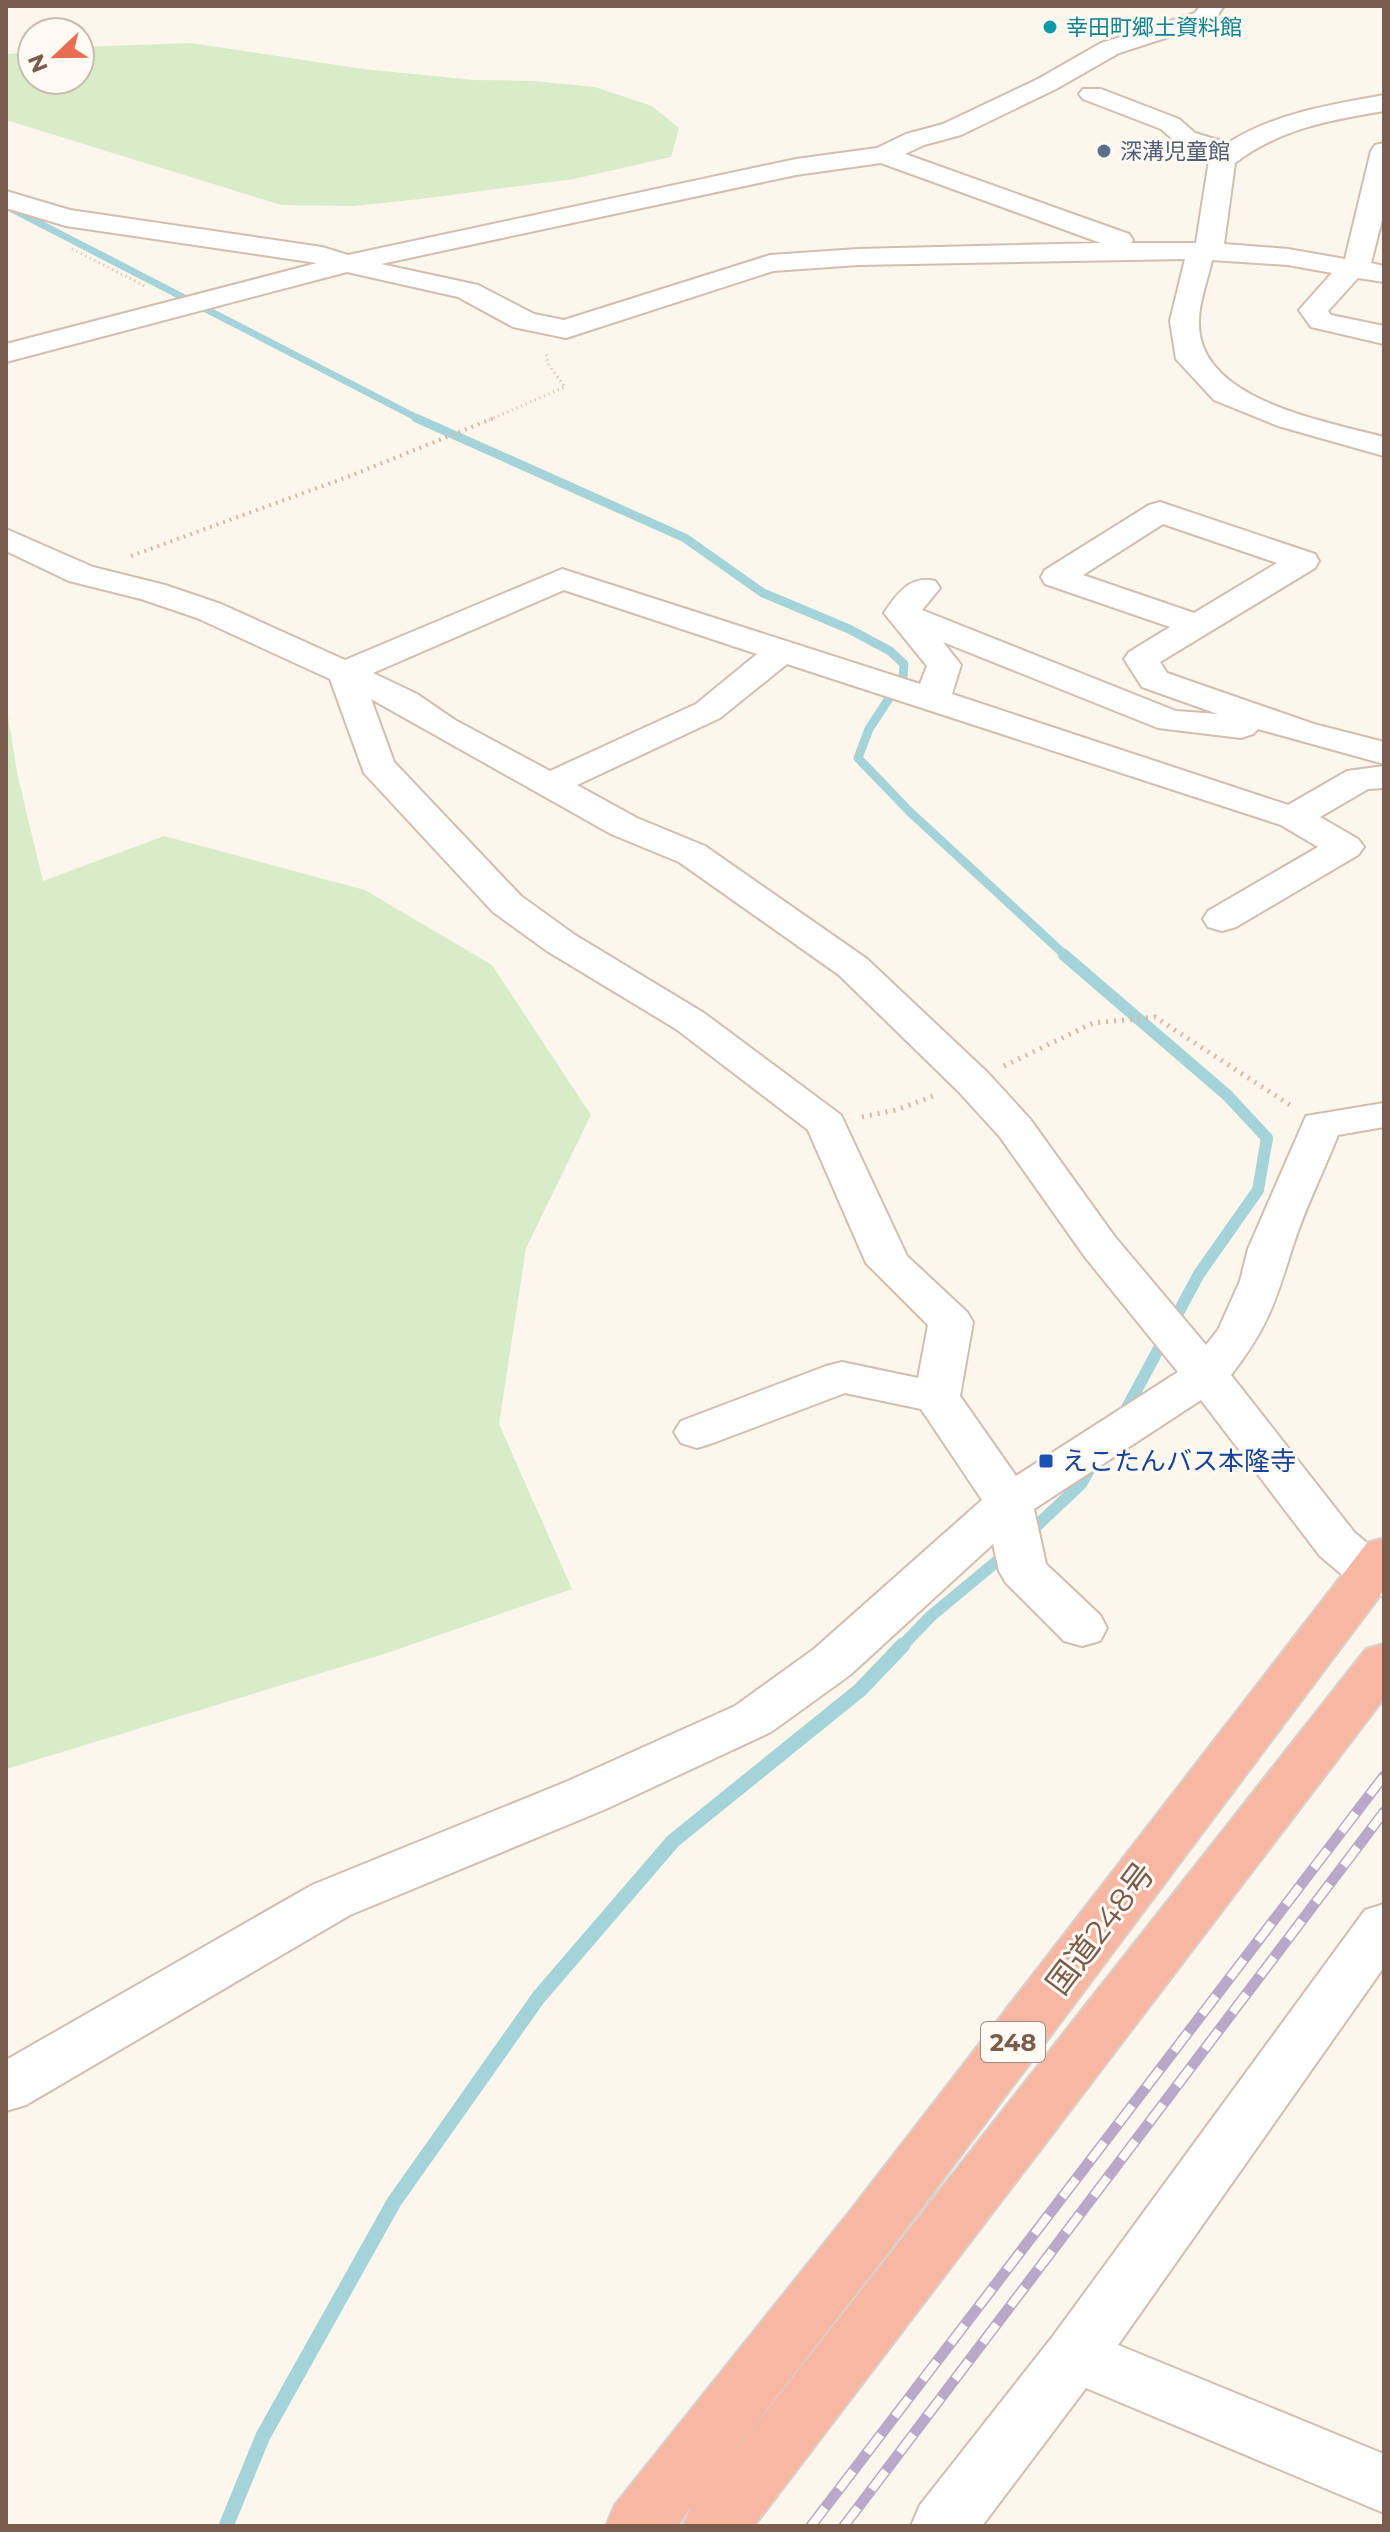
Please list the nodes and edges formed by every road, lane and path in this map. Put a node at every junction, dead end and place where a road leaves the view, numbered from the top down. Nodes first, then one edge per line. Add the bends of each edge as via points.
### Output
1 (1212, 6) edge
2 (1092, 94) dead end
3 (1384, 103) edge
4 (1384, 151) edge
5 (1231, 152) junction
6 (883, 155) junction
7 (6, 199) edge
8 (64, 246) dead end
9 (1148, 250) junction
10 (1206, 251) junction
11 (344, 264) junction
12 (1355, 267) junction
13 (1384, 274) edge
14 (187, 304) junction
15 (545, 328) junction
16 (1384, 335) edge
17 (6, 353) edge
18 (1384, 447) edge
19 (6, 539) edge
20 (81, 574) junction
21 (1197, 625) junction
22 (781, 652) junction
23 (345, 673) junction
24 (933, 698) junction
25 (1301, 732) junction
26 (1384, 753) edge
27 (1384, 777) edge
28 (548, 785) junction
29 (1293, 817) junction
30 (1222, 919) dead end
31 (973, 1082) junction
32 (1384, 1115) edge
33 (826, 1124) junction
34 (1321, 1125) junction
35 (1193, 1360) junction
36 (937, 1397) junction
37 (697, 1432) dead end
38 (1014, 1527) junction
39 (1379, 1569) edge
40 (1082, 1628) dead end
41 (1384, 1662) edge
42 (1384, 1925) edge
43 (6, 2088) edge
44 (1075, 2355) junction
45 (1384, 2484) edge
46 (638, 2526) edge
47 (715, 2526) edge
48 (943, 2526) edge

1 - 6 street via 1204,18 1110,48 952,130 915,139
2 - 5 street via 1170,124 1186,138
3 - 5 street via 1298,121 1258,134
4 - 12 street
5 - 10 street via 1222,160
6 - 9 street
6 - 11 street via 796,167
7 - 11 street via 66,218 322,255
8 - 14 path
9 - 10 street
9 - 15 street via 770,263 566,329
10 - 12 street
10 - 18 street via 1199,257 1184,321 1191,359 1225,394 1289,420
11 - 14 street
11 - 15 street via 473,292
12 - 13 street
12 - 16 street via 1313,310 1321,321
14 - 17 street
15 - 20 path via 548,364 565,387 316,490
19 - 20 street
20 - 23 street via 209,611
21 - 21 street via 1303,561 1160,512 1057,577
21 - 25 street via 1141,659 1154,680
22 - 23 street via 562,579
22 - 24 street
22 - 28 street via 708,711
23 - 28 street via 405,701
23 - 33 street via 377,765 507,904 690,1021
24 - 25 street via 944,665 912,600 1170,721
24 - 29 street
25 - 26 street
27 - 29 street via 1360,779
28 - 31 street via 624,826 692,854 853,967
29 - 30 street via 1345,847
31 - 33 path via 896,1110
31 - 34 path via 1093,1023 1155,1017
31 - 35 street via 1015,1128 1100,1247
32 - 34 street
33 - 36 street via 888,1263 951,1322
34 - 35 street via 1238,1335
35 - 38 street via 1140,1417 1100,1442
35 - 39 street via 1337,1544
36 - 37 street via 842,1377
36 - 38 street
38 - 40 street via 1023,1571
38 - 43 street via 753,1719 587,1795 331,1900
39 - 46 highway, 国道248号 / 248
41 - 47 highway, 248
42 - 44 street
44 - 45 street
44 - 48 street

